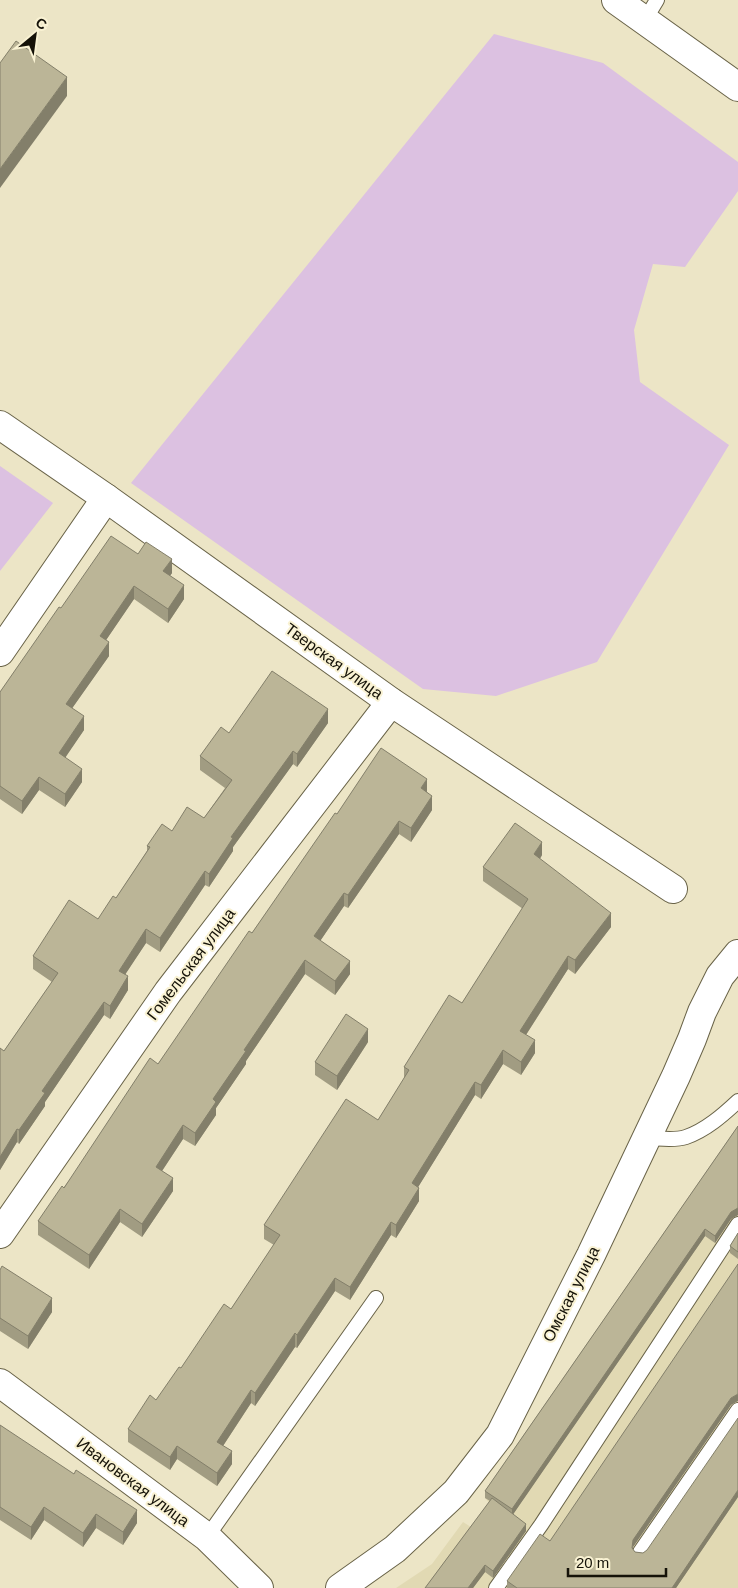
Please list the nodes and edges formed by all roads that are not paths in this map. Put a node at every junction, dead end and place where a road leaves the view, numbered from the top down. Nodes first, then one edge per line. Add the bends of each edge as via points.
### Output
1 (616, 0) edge
2 (651, 10) edge
3 (738, 87) edge
4 (0, 425) edge
5 (106, 498) junction
6 (0, 652) edge
7 (391, 702) junction
8 (673, 889) dead end
9 (738, 954) edge
10 (738, 1101) edge
11 (646, 1138) junction
12 (738, 1224) edge
13 (0, 1234) edge
14 (376, 1298) dead end
15 (0, 1383) edge
16 (738, 1410) edge
17 (208, 1537) junction
18 (640, 1552) edge
19 (259, 1588) edge
20 (340, 1588) edge
21 (496, 1588) edge

1 - 2 street
2 - 3 street
4 - 5 street, Тверская улица
5 - 6 street
5 - 7 street, Тверская улица
7 - 8 street, Тверская улица
7 - 13 street, Гомельская улица via 168,992
9 - 11 street, Омская улица via 720,976 702,1012
10 - 11 lane via 702,1130 685,1137
11 - 20 street, Омская улица via 500,1435 456,1492 395,1549
12 - 21 lane via 541,1525
14 - 17 lane
15 - 17 street, Ивановская улица
16 - 18 lane
17 - 19 street, Ивановская улица

